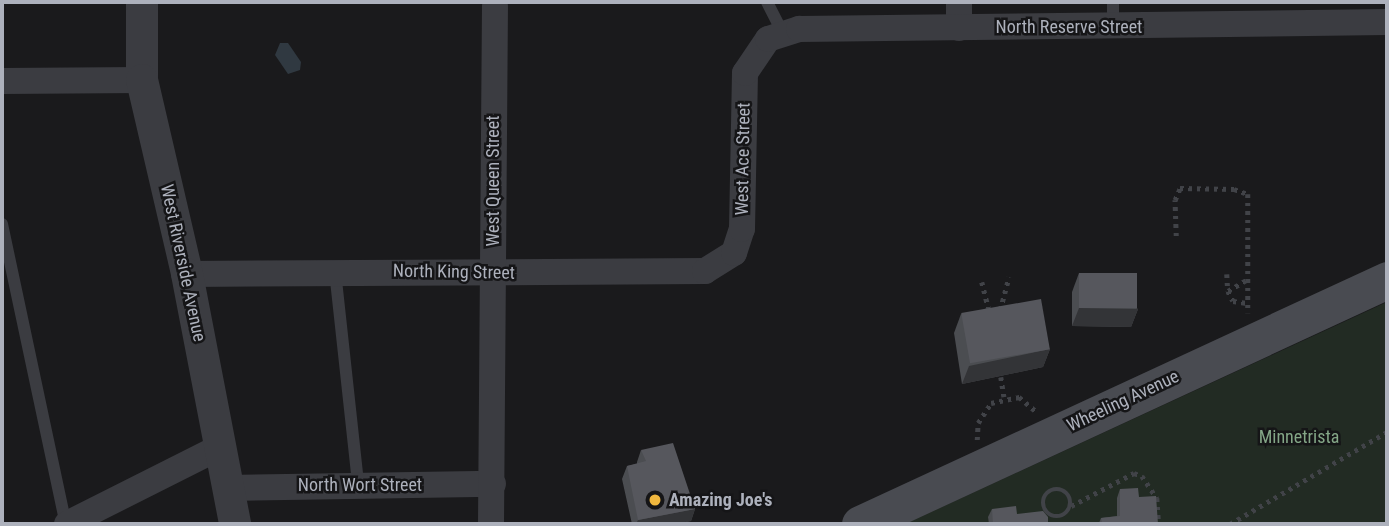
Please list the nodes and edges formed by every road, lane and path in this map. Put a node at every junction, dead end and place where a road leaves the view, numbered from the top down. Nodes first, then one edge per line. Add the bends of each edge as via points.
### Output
1 (142, 2) edge
2 (767, 2) edge
3 (959, 2) edge
4 (495, 5) dead end
5 (1283, 13) edge
6 (1113, 14) edge
7 (1387, 22) edge
8 (959, 28) junction
9 (782, 32) junction
10 (142, 80) junction
11 (2, 81) edge
12 (2, 224) edge
13 (1176, 236) dead end
14 (720, 264) joint
15 (335, 271) junction
16 (493, 272) junction
17 (187, 274) junction
18 (1227, 274) dead end
19 (1009, 277) dead end
20 (1247, 280) junction
21 (1387, 280) edge
22 (982, 282) dead end
23 (1228, 291) junction
24 (1247, 303) junction
25 (1249, 317) dead end
26 (1001, 377) edge
27 (1004, 397) junction
28 (1038, 415) dead end
29 (1387, 432) edge
30 (977, 444) dead end
31 (220, 447) junction
32 (358, 484) junction
33 (492, 484) junction
34 (227, 488) junction
35 (1071, 506) junction
36 (1057, 518) junction
37 (66, 524) edge
38 (235, 524) edge
39 (491, 524) edge
40 (860, 524) edge
41 (1058, 524) edge
42 (1159, 524) edge
43 (1230, 524) edge

1 - 10 street, West Riverside Avenue
2 - 9 lane
3 - 8 street
4 - 16 street, West Queen Street
5 - 6 street, North Reserve Street
5 - 7 street, North Reserve Street
6 - 8 street, North Reserve Street
8 - 9 street, North Reserve Street
9 - 14 street, West Ace Street via 757,50 743,84 742,229 734,253
10 - 11 street
10 - 17 street, West Riverside Avenue
12 - 37 lane
13 - 20 path via 1175,200 1180,188 1234,189 1248,194
14 - 16 street, North King Street via 692,272
15 - 16 street, North King Street
15 - 17 street, North King Street
15 - 32 lane
16 - 33 street, West Queen Street
17 - 31 street, West Riverside Avenue
18 - 23 path
19 - 22 path via 995,323
20 - 23 path
20 - 24 path
21 - 40 main road, Wheeling Avenue
23 - 24 path via 1233,301
24 - 25 path
26 - 27 path
27 - 28 path via 1019,397
27 - 30 path via 991,403 978,423
29 - 43 path
31 - 34 street, West Riverside Avenue
31 - 37 street
32 - 33 street, North Wort Street
32 - 34 street, North Wort Street
33 - 39 street, West Queen Street
34 - 38 street, West Riverside Avenue
35 - 36 path
35 - 36 path via 1062,490 1048,492 1043,508
35 - 42 path via 1134,473 1142,476 1157,498
36 - 41 path

